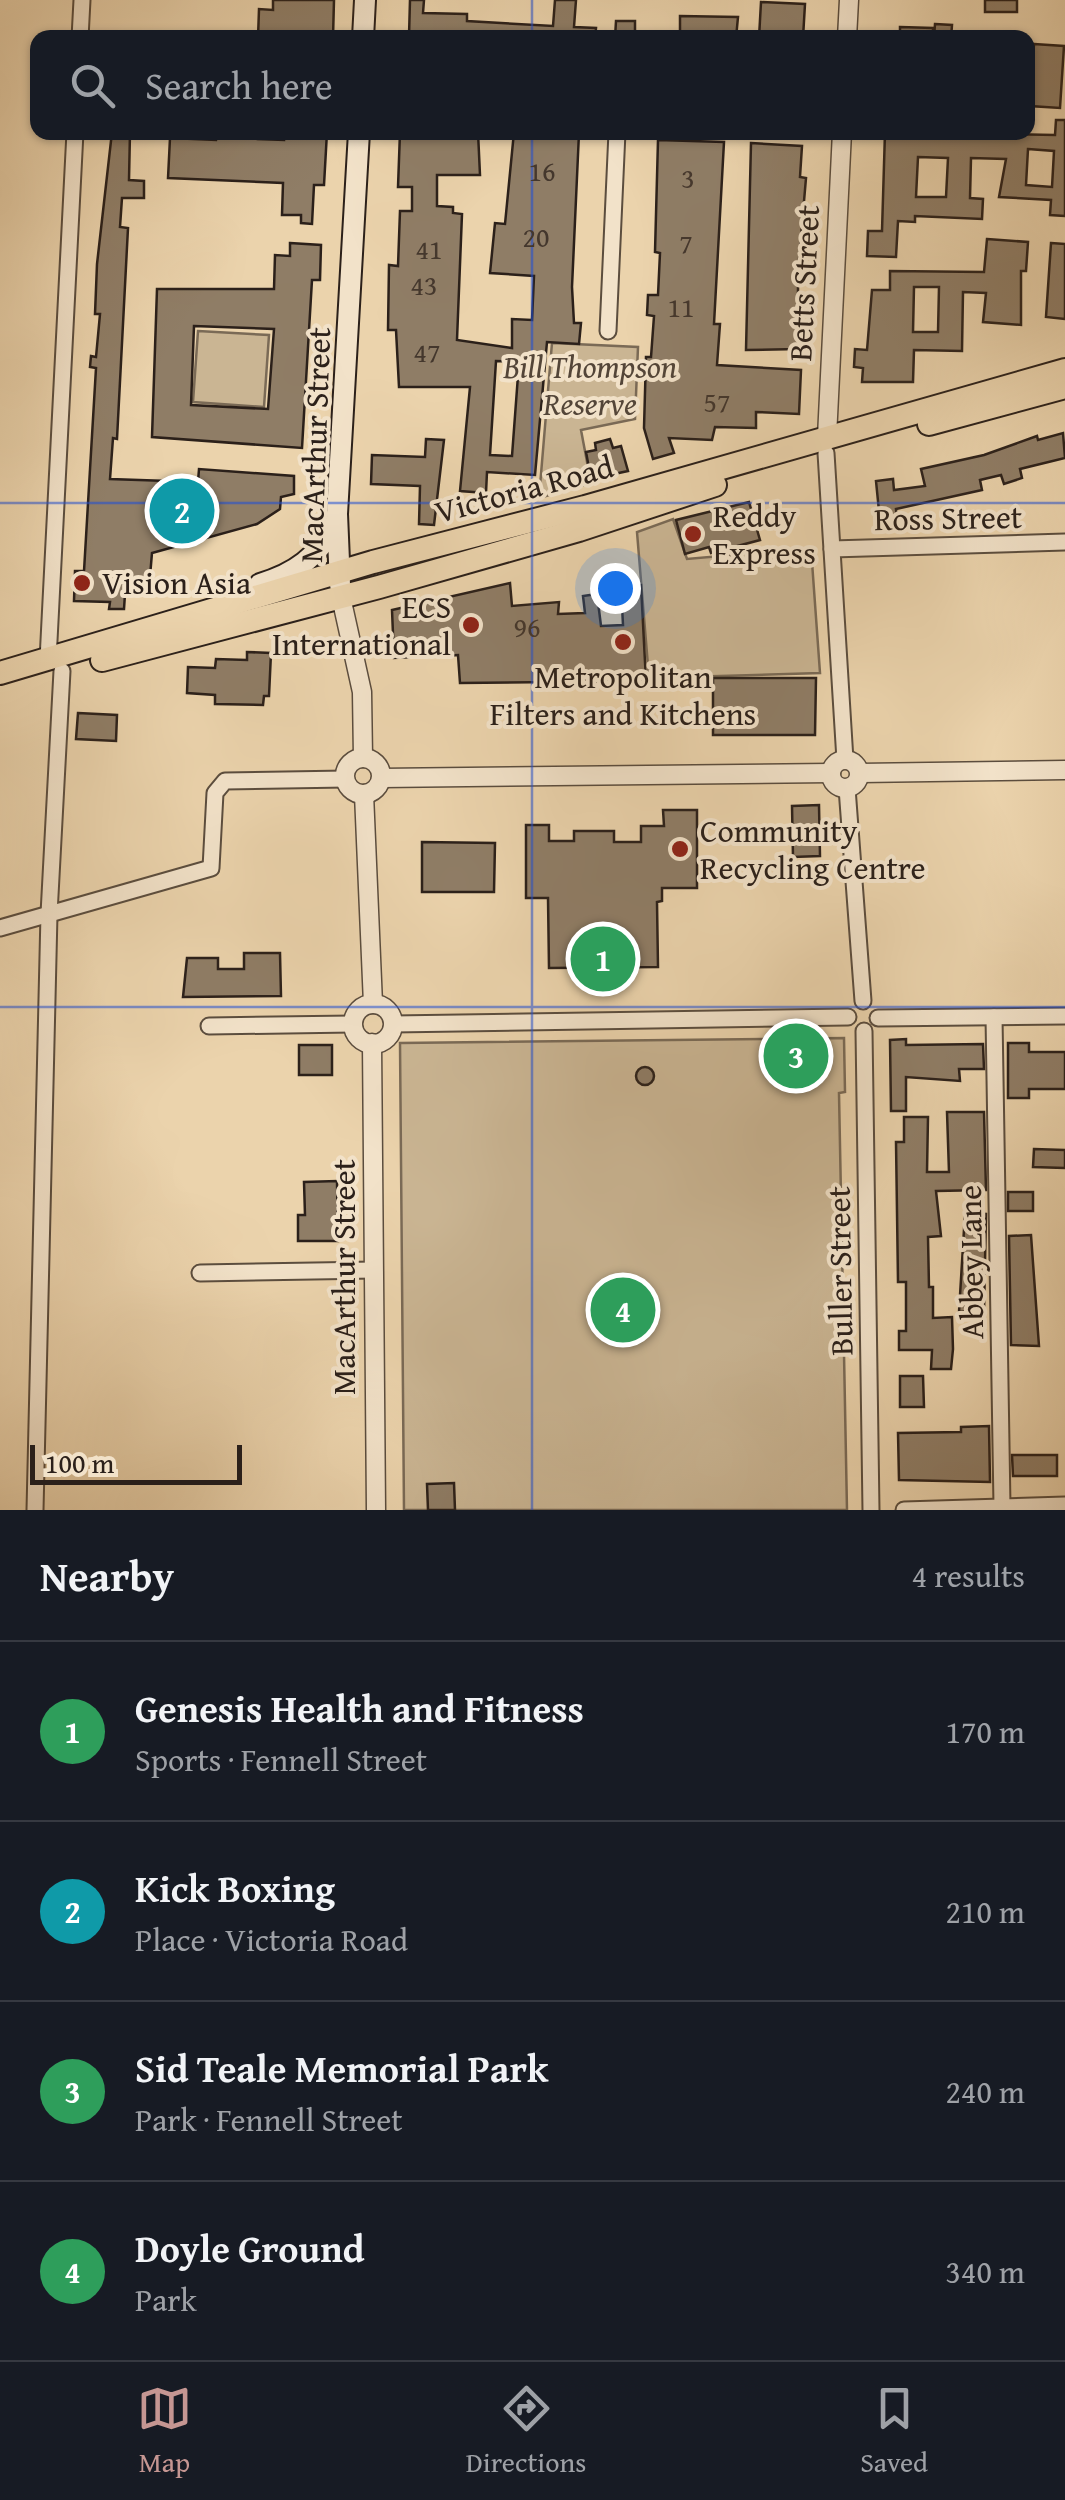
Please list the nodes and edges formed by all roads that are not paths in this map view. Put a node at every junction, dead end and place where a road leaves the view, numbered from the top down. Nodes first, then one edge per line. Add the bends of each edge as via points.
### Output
1 (82, 0) edge
2 (365, 0) edge
3 (849, 0) edge
4 (80, 30) edge
5 (363, 30) edge
6 (847, 30) edge
7 (75, 140) edge
8 (359, 140) edge
9 (616, 140) edge
10 (842, 140) edge
11 (608, 331) dead end
12 (1065, 370) edge
13 (1065, 387) edge
14 (826, 445) junction
15 (337, 514) junction
16 (1065, 542) edge
17 (832, 549) junction
18 (338, 572) junction
19 (341, 597) junction
20 (109, 642) junction
21 (54, 666) junction
22 (0, 673) edge
23 (0, 688) edge
24 (363, 758) junction
25 (838, 766) junction
26 (1065, 770) edge
27 (860, 773) junction
28 (381, 778) junction
29 (346, 779) junction
30 (847, 788) junction
31 (364, 794) junction
32 (49, 914) junction
33 (0, 928) edge
34 (863, 1002) junction
35 (373, 1004) junction
36 (1065, 1016) edge
37 (848, 1017) junction
38 (994, 1017) junction
39 (878, 1018) junction
40 (353, 1024) junction
41 (393, 1024) junction
42 (209, 1026) dead end
43 (864, 1031) junction
44 (372, 1044) junction
45 (374, 1270) junction
46 (200, 1274) dead end
47 (1065, 1505) edge
48 (1002, 1506) junction
49 (36, 1510) edge
50 (376, 1510) edge
51 (871, 1510) edge
52 (904, 1510) edge

1 - 4 street
2 - 5 main road
3 - 6 street
7 - 21 street
8 - 15 main road, MacArthur Street
9 - 11 street
10 - 14 street, Betts Street
12 - 14 main road, Victoria Road
13 - 14 main road, Victoria Road
14 - 17 street
14 - 18 main road, Victoria Road
14 - 19 main road, Victoria Road
15 - 18 main road, MacArthur Street
15 - 20 main road via 315,554 285,577 181,608
16 - 17 street, Ross Street
17 - 25 street
18 - 19 main road, MacArthur Street
18 - 20 main road, Victoria Road
19 - 21 main road, Victoria Road
19 - 24 street, MacArthur Street via 362,692
20 - 21 main road, Victoria Road
21 - 22 main road, Victoria Road
21 - 23 main road, Victoria Road
21 - 32 street
24 - 28 street via 375,762
24 - 29 street via 352,762
25 - 27 street via 853,762
25 - 28 street
25 - 30 street via 836,784
26 - 27 street
27 - 30 street
28 - 31 street
29 - 31 street
29 - 32 street via 225,781 214,793 211,868
30 - 34 street
31 - 35 street
32 - 33 street
32 - 49 street
34 - 37 street
34 - 39 street via 874,1006
35 - 40 street via 359,1010
35 - 41 street via 385,1007
36 - 38 street
37 - 41 street
37 - 43 street
38 - 39 street
38 - 48 street, Abbey Lane
39 - 43 street
40 - 42 street
40 - 44 street
41 - 44 street via 389,1036
43 - 51 street, Buller Street
44 - 45 street, MacArthur Street
45 - 46 street
45 - 50 street, MacArthur Street
47 - 48 street
48 - 52 street

